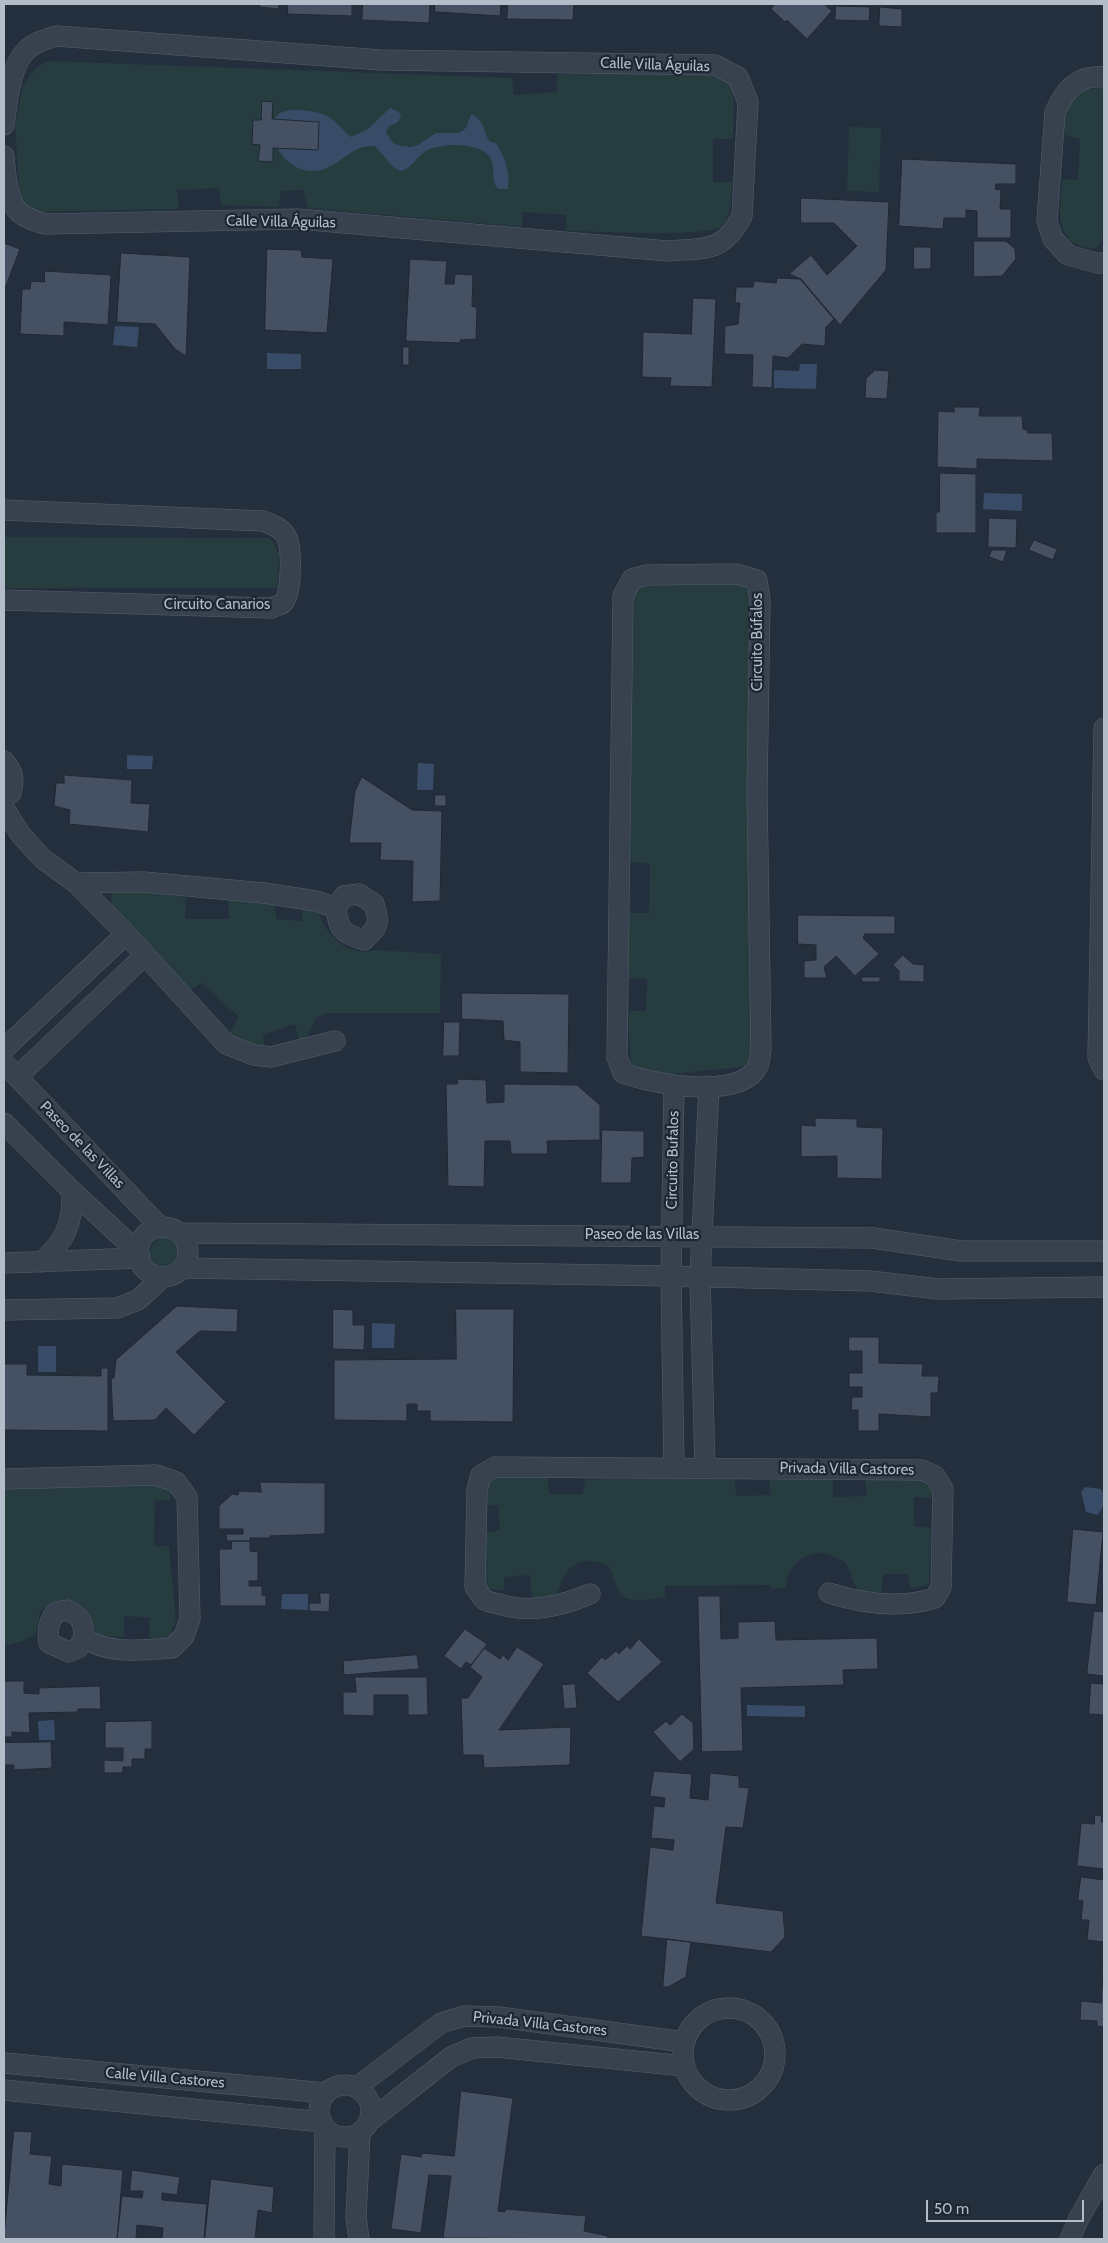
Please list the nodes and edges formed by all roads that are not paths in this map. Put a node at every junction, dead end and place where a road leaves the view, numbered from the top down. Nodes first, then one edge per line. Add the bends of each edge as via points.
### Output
1 (1104, 77) edge
2 (4, 116) edge
3 (4, 156) edge
4 (1104, 263) edge
5 (4, 510) edge
6 (4, 600) edge
7 (1104, 728) edge
8 (4, 761) edge
9 (4, 798) edge
10 (4, 808) edge
11 (76, 883) junction
12 (336, 908) dead end
13 (126, 934) junction
14 (144, 956) junction
15 (71, 985) junction
16 (91, 1006) junction
17 (335, 1041) dead end
18 (4, 1049) edge
19 (10, 1070) edge
20 (1104, 1070) edge
21 (674, 1085) junction
22 (709, 1086) junction
23 (4, 1123) edge
24 (705, 1148) junction
25 (674, 1150) junction
26 (72, 1191) junction
27 (170, 1230) junction
28 (672, 1235) junction
29 (700, 1236) junction
30 (1104, 1251) edge
31 (139, 1256) junction
32 (42, 1262) junction
33 (4, 1264) edge
34 (183, 1268) junction
35 (671, 1276) junction
36 (163, 1277) junction
37 (700, 1277) junction
38 (1104, 1287) edge
39 (4, 1310) edge
40 (674, 1468) junction
41 (705, 1468) junction
42 (4, 1479) edge
43 (829, 1593) dead end
44 (590, 1594) dead end
45 (84, 1638) dead end
46 (684, 2042) junction
47 (4, 2063) edge
48 (684, 2066) junction
49 (357, 2087) junction
50 (4, 2090) edge
51 (326, 2093) junction
52 (323, 2125) junction
53 (365, 2126) junction
54 (1104, 2174) edge
55 (324, 2239) edge
56 (359, 2239) edge
57 (1070, 2239) edge

1 - 4 street via 1078,80 1062,95 1055,112 1047,221 1053,239 1068,255
2 - 3 street, Calle Villa Águilas via 14,70 27,49 56,36 381,60 715,65 738,77 748,102 742,216 734,232 720,244 678,250 298,219 44,224 26,218 16,209 6,177
5 - 6 street, Circuito Canarios via 263,521 278,527 288,538 290,564 289,591 283,603 272,608
7 - 20 street via 1098,1057
8 - 9 street via 11,769 14,781 11,793
10 - 11 street via 21,835 43,859
11 - 12 street via 144,882 264,892
11 - 13 street
13 - 14 street
13 - 15 street
14 - 16 street
14 - 17 street via 226,1044 254,1055 271,1057
15 - 16 street
15 - 18 street
16 - 19 street
19 - 27 street, Paseo de las Villas
21 - 22 street, Circuito Búfalos
21 - 22 street, Circuito Búfalos via 623,1073 617,1057 623,596 632,579 647,575 737,574 757,580 760,600 757,792 761,1050 758,1066 747,1078
21 - 25 street, Circuito Bufalos
22 - 24 street, Circuito Bufalos
23 - 26 street
24 - 25 street
24 - 29 street, Circuito Bufalos
25 - 28 street, Circuito Bufalos
26 - 31 street
26 - 32 street via 72,1211 67,1230 57,1248
27 - 28 street, Paseo de las Villas
27 - 31 street via 154,1229 143,1239
27 - 34 street via 185,1240 188,1249
28 - 29 street, Paseo de las Villas
28 - 35 street
29 - 30 street, Paseo de las Villas via 873,1238 961,1250
29 - 37 street
31 - 32 street
31 - 36 street via 148,1272
32 - 33 street
34 - 35 street
34 - 36 street
35 - 37 street
35 - 40 street
36 - 39 street via 138,1300 117,1308
37 - 38 street via 870,1281 938,1289
37 - 41 street
40 - 41 street, Privada Villa Castores
40 - 44 street, Privada Villa Castores via 495,1467 481,1475 477,1490 475,1587 485,1600 506,1606 534,1608 570,1603
41 - 43 street, Privada Villa Castores via 922,1470 935,1476 943,1489 942,1586 935,1598 921,1602 875,1604
42 - 45 street via 156,1475 176,1482 187,1497 190,1619 184,1636 172,1648 129,1651 96,1646
46 - 48 street
46 - 48 street via 690,2028 701,2017 713,2010 728,2008 756,2016 773,2040 776,2054 773,2069 756,2092 728,2100 713,2098 700,2090
46 - 49 street, Privada Villa Castores via 499,2017 464,2016 442,2023
47 - 51 street, Calle Villa Castores
48 - 53 street, Privada Villa Castores via 497,2047 472,2048 451,2057
49 - 51 street via 345,2084
49 - 53 street via 371,2103
50 - 52 street, Calle Villa Castores
51 - 52 street via 319,2106
52 - 53 street via 337,2136 345,2137
52 - 55 street
53 - 56 street via 356,2217
54 - 57 street

